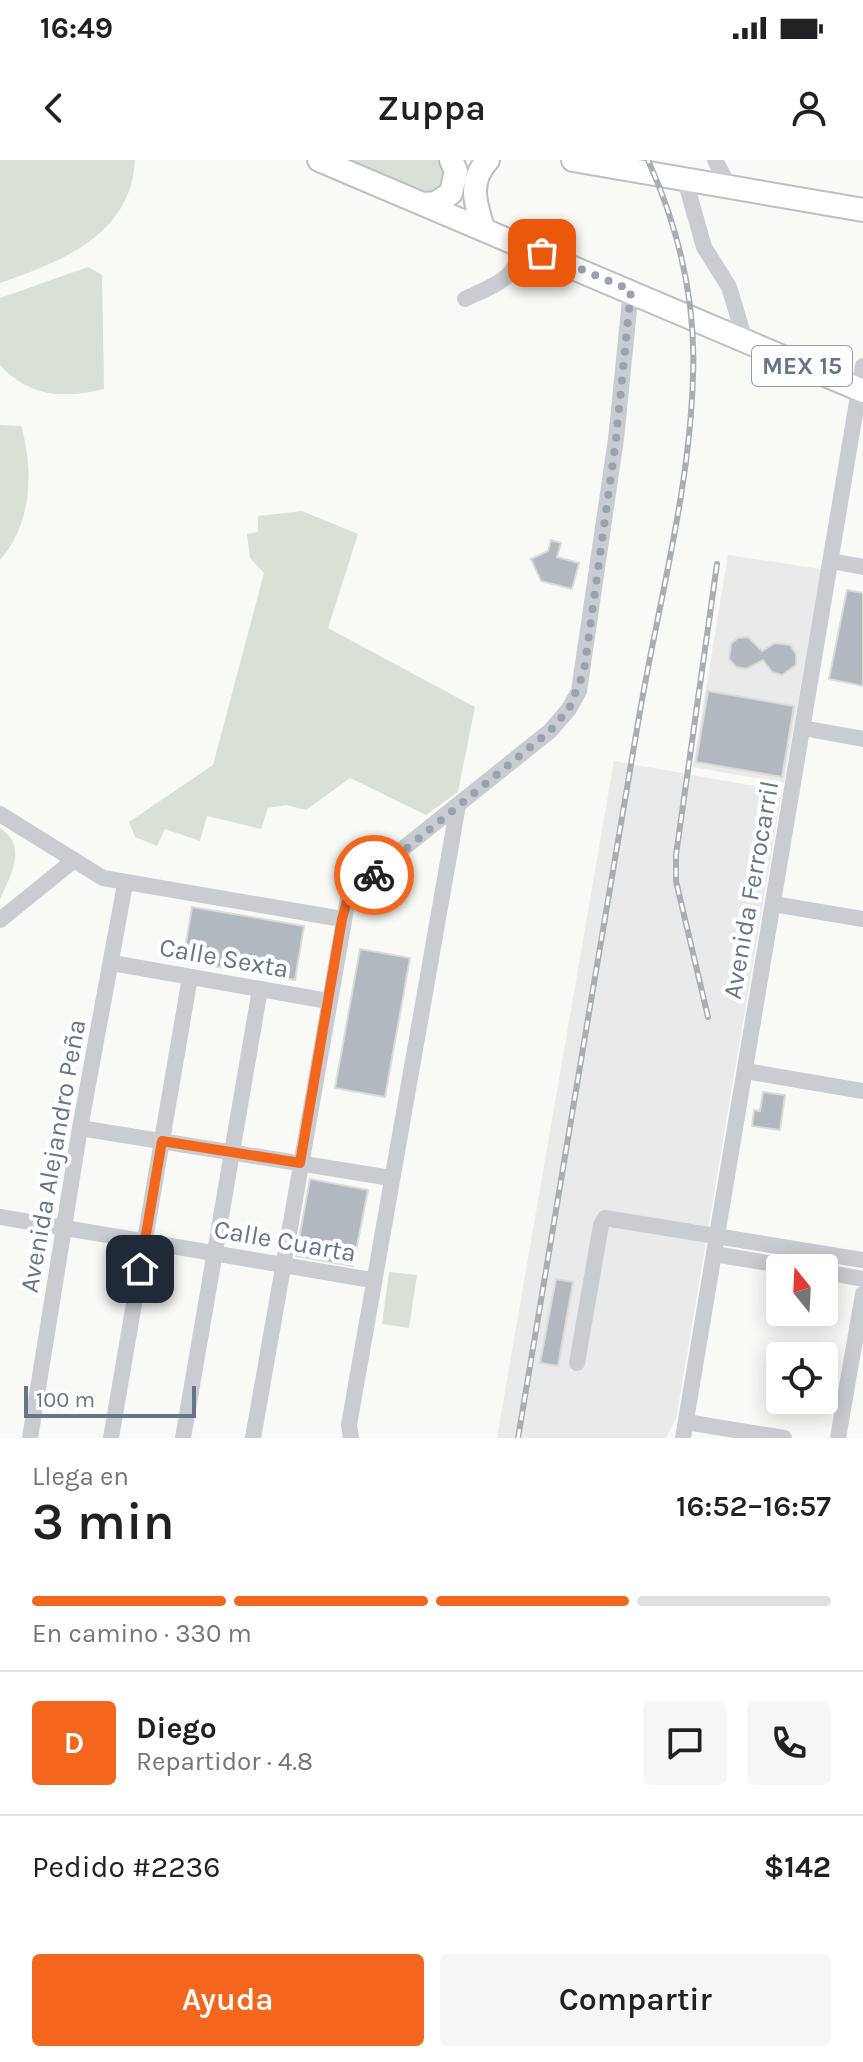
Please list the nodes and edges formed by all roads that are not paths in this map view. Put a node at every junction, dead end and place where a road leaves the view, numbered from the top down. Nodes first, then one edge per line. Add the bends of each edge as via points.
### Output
1 (451, 160) edge
2 (488, 160) edge
3 (574, 160) edge
4 (715, 160) edge
5 (322, 161) edge
6 (685, 180) junction
7 (729, 187) junction
8 (425, 204) junction
9 (863, 210) edge
10 (483, 228) junction
11 (514, 241) junction
12 (631, 290) junction
13 (465, 299) dead end
14 (745, 340) junction
15 (863, 366) edge
16 (861, 390) edge
17 (831, 561) junction
18 (863, 567) edge
19 (803, 728) junction
20 (863, 739) edge
21 (458, 805) junction
22 (0, 814) edge
23 (73, 861) junction
24 (125, 884) junction
25 (773, 904) junction
26 (342, 919) junction
27 (863, 919) edge
28 (0, 920) edge
29 (112, 963) junction
30 (190, 977) junction
31 (260, 989) junction
32 (328, 1001) junction
33 (745, 1071) junction
34 (863, 1091) edge
35 (80, 1128) junction
36 (162, 1141) junction
37 (232, 1152) junction
38 (300, 1163) junction
39 (391, 1178) junction
40 (0, 1217) edge
41 (64, 1228) junction
42 (717, 1236) junction
43 (145, 1241) junction
44 (215, 1253) junction
45 (714, 1254) junction
46 (863, 1260) edge
47 (766, 1263) edge
48 (283, 1265) junction
49 (838, 1275) edge
50 (863, 1279) edge
51 (372, 1280) junction
52 (863, 1294) edge
53 (577, 1363) dead end
54 (684, 1430) edge
55 (30, 1438) edge
56 (111, 1438) edge
57 (183, 1438) edge
58 (253, 1438) edge
59 (351, 1438) edge
60 (784, 1438) edge
61 (838, 1438) edge

1 - 8 main road via 456,171 451,193
2 - 10 main road via 473,194
3 - 6 main road
4 - 7 street
5 - 8 main road, MEX 15
6 - 7 main road
6 - 14 street via 704,247 729,287
7 - 9 main road
8 - 10 main road, MEX 15
10 - 11 main road, MEX 15
11 - 12 main road, MEX 15
11 - 13 street via 517,264 511,276
12 - 14 main road, MEX 15
12 - 21 street via 584,671 569,709 550,731
14 - 16 main road, MEX 15
15 - 16 street, Avenida Ferrocarril
16 - 17 street, Avenida Ferrocarril
17 - 18 street
17 - 19 street, Avenida Ferrocarril
19 - 20 street
19 - 25 street, Avenida Ferrocarril
21 - 26 street via 348,898
21 - 39 street
22 - 23 street
23 - 24 street
23 - 28 street
24 - 26 street
24 - 29 street, Avenida Alejandro Peña
25 - 27 street
25 - 33 street, Avenida Ferrocarril
26 - 32 street
29 - 30 street, Calle Sexta
29 - 35 street, Avenida Alejandro Peña
30 - 31 street, Calle Sexta
30 - 36 street
31 - 32 street, Calle Sexta
31 - 37 street
32 - 38 street
33 - 34 street
33 - 42 street, Avenida Ferrocarril
35 - 36 street
35 - 41 street, Avenida Alejandro Peña
36 - 37 street
36 - 43 street
37 - 38 street
37 - 44 street
38 - 39 street
38 - 48 street
39 - 51 street
40 - 41 street, Calle Cuarta
41 - 43 street, Calle Cuarta
41 - 55 street, Avenida Alejandro Peña
42 - 45 street, Avenida Ferrocarril
42 - 46 street
42 - 53 street via 603,1219
43 - 44 street, Calle Cuarta
43 - 56 street
44 - 48 street, Calle Cuarta
44 - 57 street
45 - 47 street
45 - 54 street, Avenida Ferrocarril
48 - 51 street, Calle Cuarta
48 - 58 street
49 - 50 street
51 - 59 street
52 - 61 street
54 - 60 street

